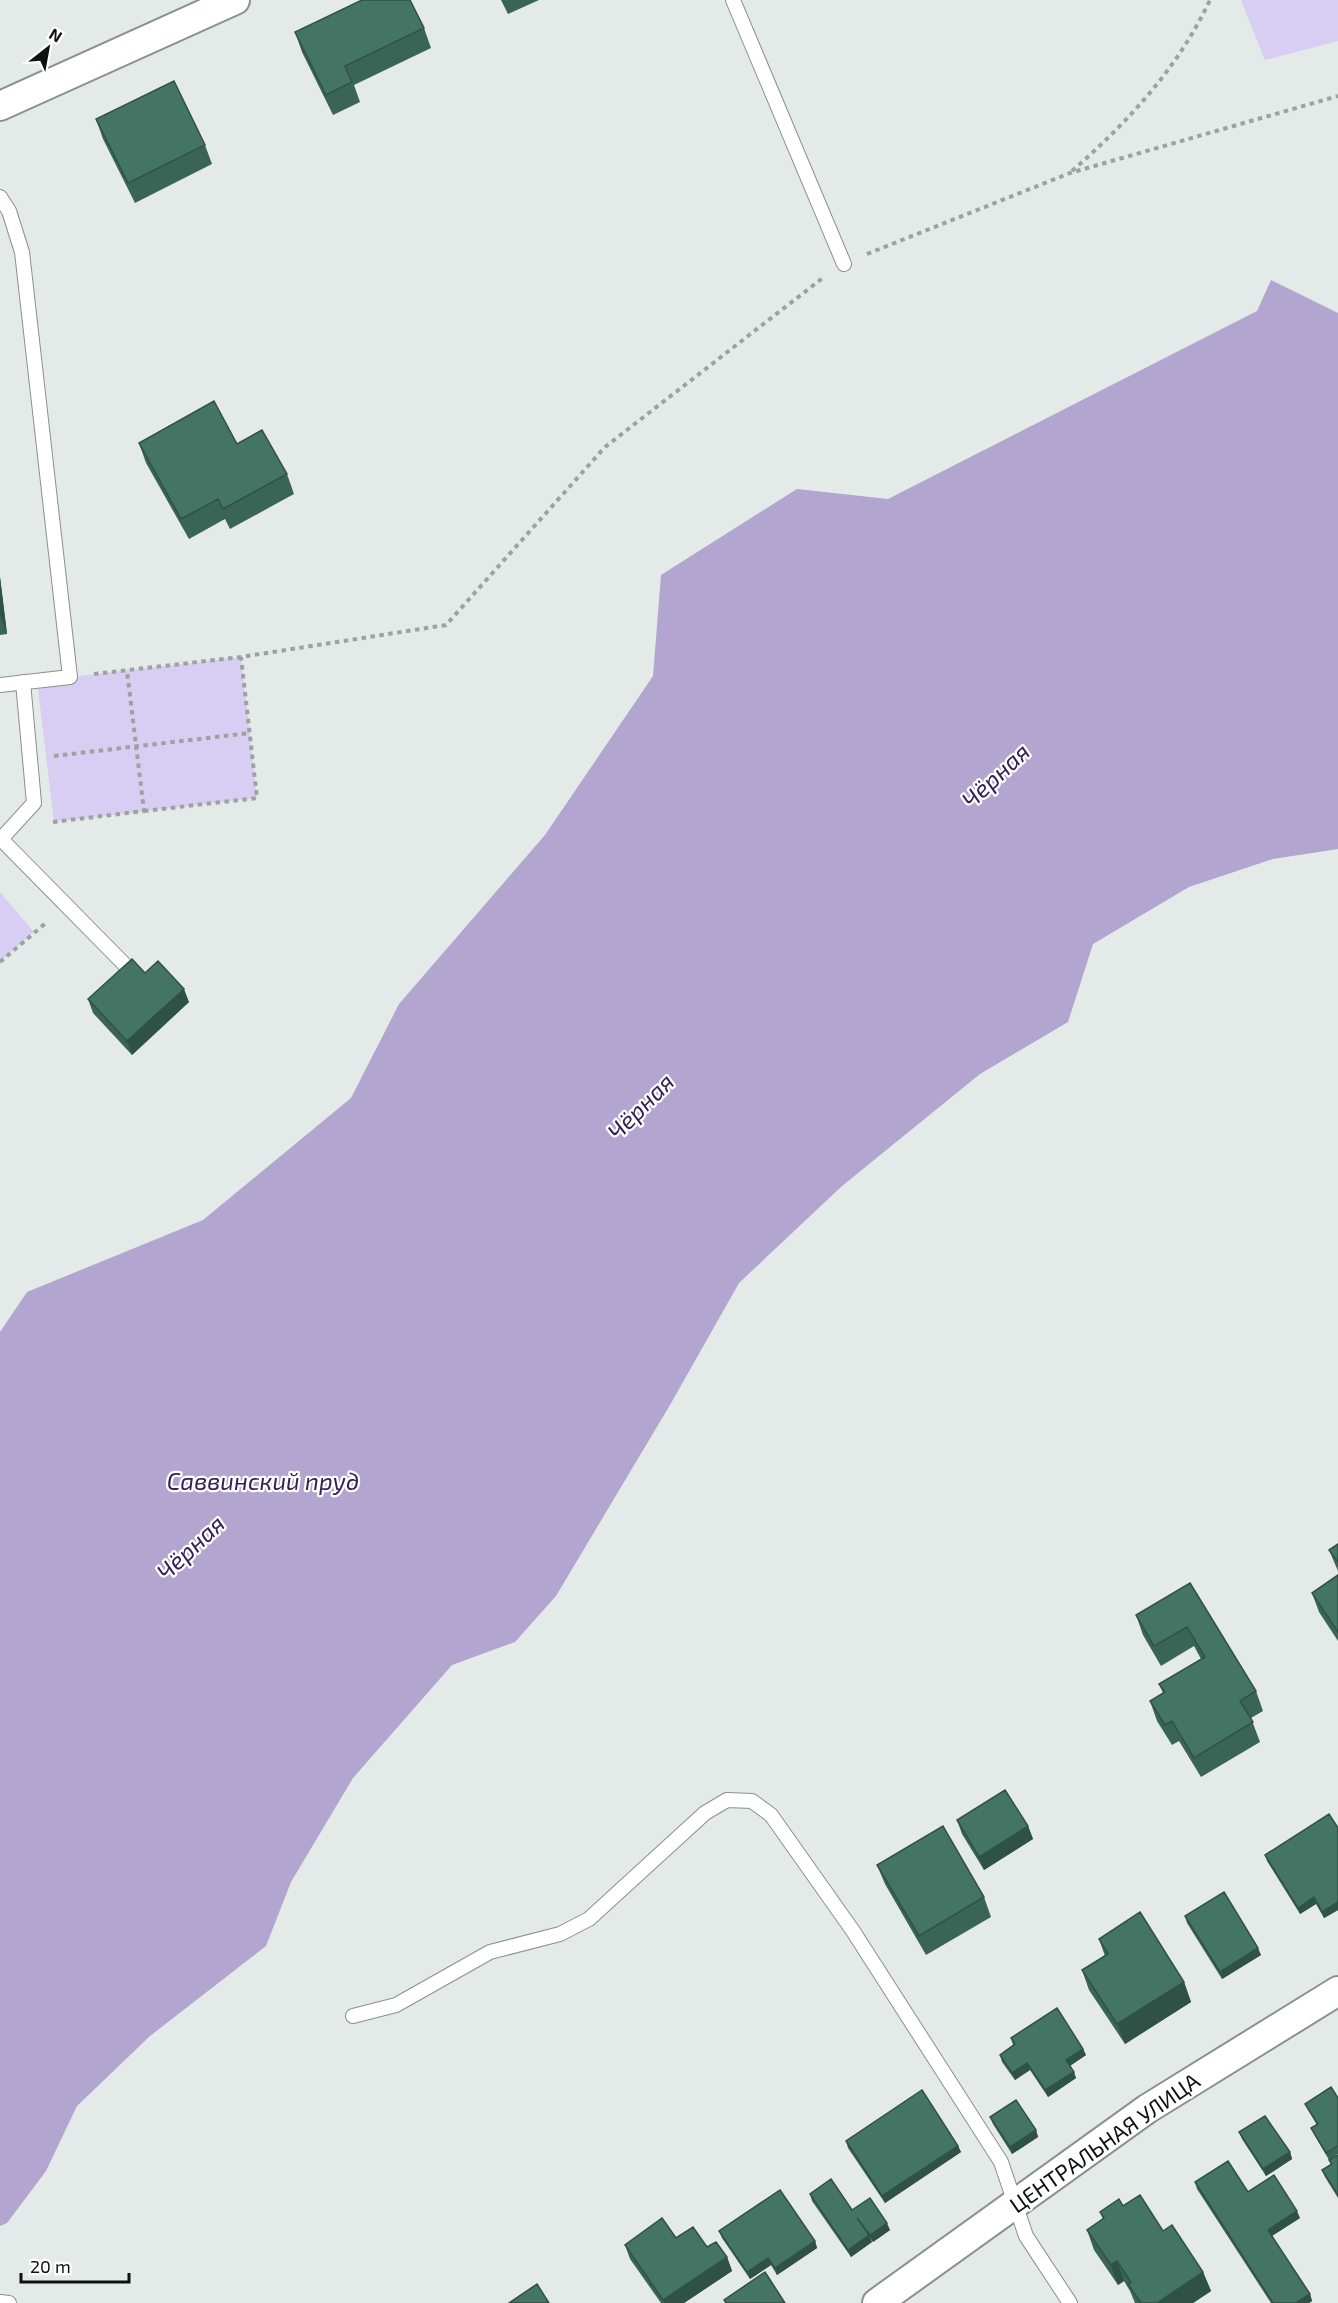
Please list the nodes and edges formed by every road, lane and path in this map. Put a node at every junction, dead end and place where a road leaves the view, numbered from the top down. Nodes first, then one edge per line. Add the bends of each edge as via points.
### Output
1 (235, 0) edge
2 (733, 0) edge
3 (1210, 0) edge
4 (1338, 96) edge
5 (0, 106) edge
6 (1070, 173) junction
7 (0, 197) edge
8 (844, 264) junction
9 (241, 657) junction
10 (127, 671) junction
11 (70, 677) junction
12 (23, 682) junction
13 (0, 685) edge
14 (250, 733) junction
15 (136, 746) junction
16 (30, 759) junction
17 (144, 811) junction
18 (13, 827) junction
19 (1, 840) edge
20 (67, 906) junction
21 (0, 962) edge
22 (127, 967) edge
23 (1338, 1991) edge
24 (354, 2016) dead end
25 (1015, 2204) junction
26 (0, 2302) edge
27 (9, 2303) edge
28 (877, 2303) edge
29 (1070, 2303) edge

1 - 5 street
2 - 8 lane
3 - 6 path via 1197,26 1144,101
4 - 6 path
6 - 8 path
7 - 11 lane via 9,211 22,252
8 - 9 path via 605,447 446,625
9 - 10 path
9 - 14 path
10 - 11 path
10 - 15 path
11 - 12 lane
12 - 13 lane
12 - 16 lane
14 - 15 path
14 - 17 path via 257,798
15 - 16 path
15 - 17 path
16 - 18 lane via 34,803
17 - 18 path
18 - 19 lane
19 - 20 lane
20 - 21 path
20 - 22 lane
23 - 25 street, ЦЕНТРАЛЬНАЯ УЛИЦА via 1147,2109
24 - 25 lane via 396,2006 490,1952 560,1934 589,1919 705,1812 727,1800 752,1801 771,1815 853,1931 1001,2162
25 - 28 street, ЦЕНТРАЛЬНАЯ УЛИЦА
25 - 29 lane via 1026,2236
26 - 27 lane

